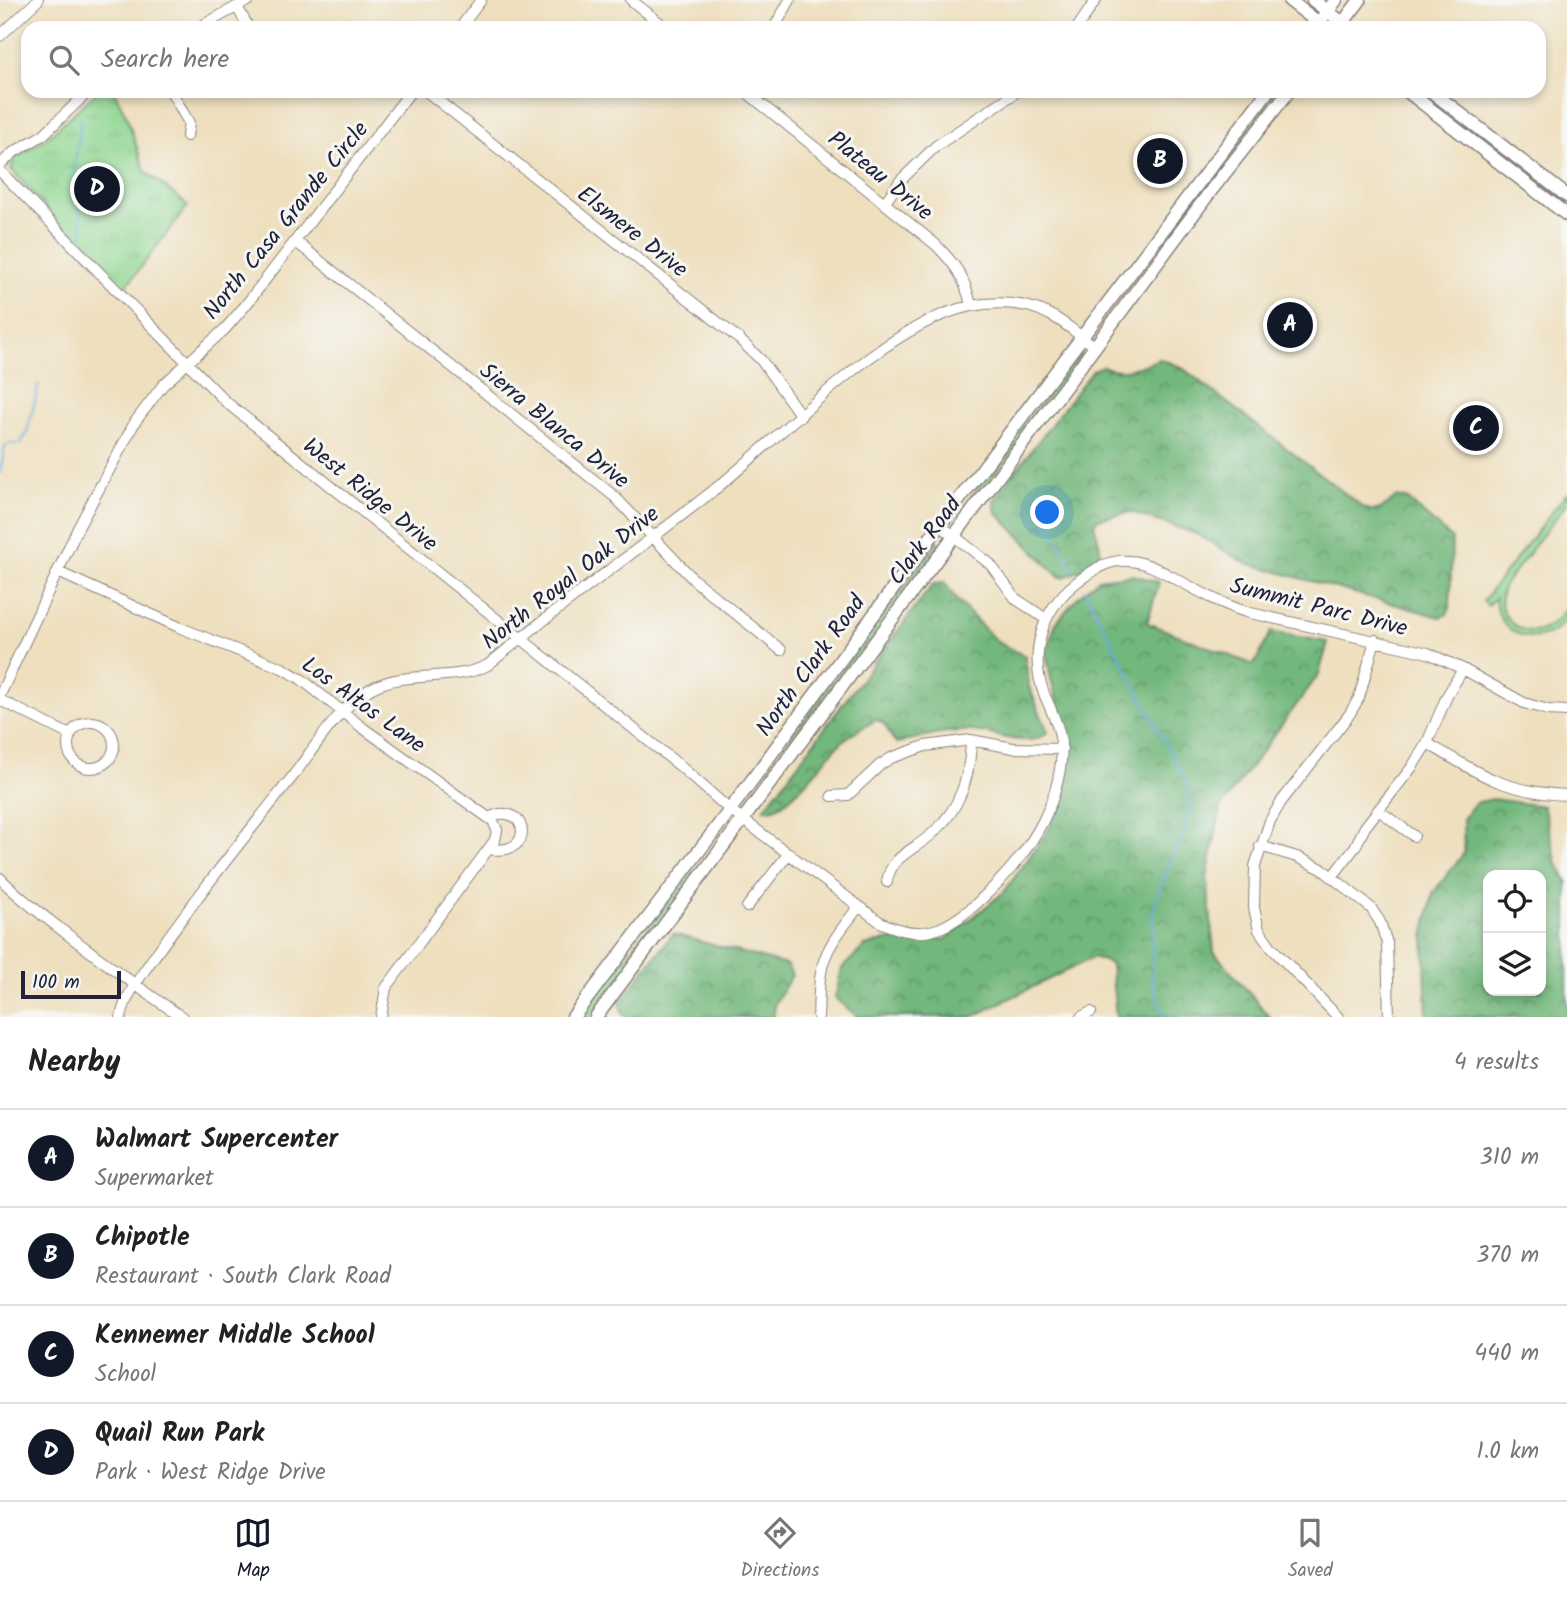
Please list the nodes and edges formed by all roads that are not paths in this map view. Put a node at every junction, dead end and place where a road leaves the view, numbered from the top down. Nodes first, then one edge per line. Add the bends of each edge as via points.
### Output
1 (38, 0) edge
2 (248, 0) edge
3 (481, 0) edge
4 (631, 0) edge
5 (790, 0) edge
6 (1096, 0) edge
7 (1289, 0) edge
8 (1313, 0) edge
9 (1336, 0) edge
10 (1360, 0) edge
11 (237, 7) junction
12 (1327, 11) junction
13 (211, 21) edge
14 (245, 21) edge
15 (465, 21) edge
16 (657, 21) edge
17 (778, 21) edge
18 (1082, 21) edge
19 (1313, 21) edge
20 (1322, 21) edge
21 (1338, 21) edge
22 (1346, 21) edge
23 (0, 36) edge
24 (82, 98) edge
25 (175, 98) edge
26 (406, 98) edge
27 (435, 98) edge
28 (754, 98) edge
29 (1008, 98) edge
30 (1263, 98) edge
31 (1284, 98) edge
32 (1416, 98) edge
33 (1440, 98) edge
34 (1457, 111) junction
35 (1448, 123) junction
36 (187, 136) dead end
37 (0, 165) edge
38 (0, 172) edge
39 (1538, 173) junction
40 (1202, 179) junction
41 (1530, 186) junction
42 (1213, 188) junction
43 (1567, 196) edge
44 (885, 202) junction
45 (1567, 215) edge
46 (295, 241) junction
47 (971, 306) junction
48 (1082, 338) junction
49 (1096, 347) junction
50 (185, 363) junction
51 (801, 416) junction
52 (940, 525) junction
53 (953, 536) junction
54 (654, 537) junction
55 (58, 572) junction
56 (1046, 619) junction
57 (520, 638) junction
58 (1376, 640) junction
59 (781, 650) dead end
60 (1462, 669) junction
61 (0, 697) edge
62 (1567, 711) edge
63 (343, 712) junction
64 (70, 735) junction
65 (971, 740) junction
66 (1427, 743) junction
67 (1062, 749) junction
68 (1567, 795) edge
69 (832, 796) dead end
70 (730, 810) junction
71 (1378, 810) junction
72 (489, 818) junction
73 (744, 820) junction
74 (1414, 836) dead end
75 (1260, 846) junction
76 (489, 849) junction
77 (789, 853) junction
78 (1332, 877) junction
79 (0, 878) edge
80 (887, 882) dead end
81 (859, 906) junction
82 (747, 907) dead end
83 (135, 985) junction
84 (1091, 1012) dead end
85 (121, 1017) edge
86 (182, 1017) edge
87 (381, 1017) edge
88 (573, 1017) edge
89 (596, 1017) edge
90 (818, 1017) edge
91 (1080, 1017) edge
92 (1338, 1017) edge
93 (1390, 1017) edge

1 - 23 street
2 - 11 street
3 - 15 street
4 - 16 street
5 - 17 street
6 - 18 street
7 - 19 main road
8 - 12 main road
9 - 12 main road
10 - 22 main road
11 - 13 street
11 - 14 street
12 - 20 main road
12 - 21 main road
24 - 37 street via 43,135
25 - 36 street via 189,123
26 - 46 street, North Casa Grande Circle
27 - 51 street, Elsmere Drive via 739,339 761,360
28 - 44 street, Plateau Drive
29 - 44 street via 936,146
30 - 40 main road, North Clark Road
31 - 42 main road, Clark Road
32 - 35 main road
33 - 34 main road
34 - 35 main road
34 - 39 main road
35 - 41 main road
38 - 50 street, West Ridge Drive
39 - 41 main road
39 - 43 main road
40 - 42 main road
40 - 48 main road, North Clark Road
41 - 45 main road
42 - 49 main road, Clark Road
44 - 47 street, Plateau Drive via 955,264
46 - 50 street, North Casa Grande Circle via 225,329
46 - 54 street, Sierra Blanca Drive via 615,496
47 - 48 street, North Royal Oak Drive via 1033,308 1048,313
47 - 51 street, North Royal Oak Drive via 909,332
48 - 49 street, North Royal Oak Drive
48 - 52 main road, North Clark Road
49 - 53 main road, Clark Road
50 - 55 street, North Casa Grande Circle via 135,422
50 - 57 street, West Ridge Drive via 226,402
51 - 54 street, North Royal Oak Drive
52 - 53 street
52 - 70 main road, North Clark Road
53 - 56 street via 990,564 1016,599
53 - 73 main road, Clark Road
54 - 57 street, North Royal Oak Drive
54 - 59 street, Sierra Blanca Drive via 694,580
55 - 61 street, North Casa Grande Circle
55 - 63 street, Los Altos Lane via 282,668
56 - 58 street, Summit Parc Drive via 1063,595 1093,570 1129,561 1152,567 1239,610
56 - 67 street, Summit Parc Drive via 1037,656 1039,676 1061,733
57 - 63 street, North Royal Oak Drive via 475,671 385,683 358,697
57 - 70 street, West Ridge Drive
58 - 60 street, Summit Parc Drive via 1428,653
58 - 75 street via 1359,698 1281,802
60 - 62 street, Summit Parc Drive via 1524,703
60 - 66 street
61 - 64 street
63 - 72 street, Los Altos Lane
63 - 83 street, North Royal Oak Drive
64 - 64 street via 89,722 104,725 113,738 113,754 96,767 82,766 71,756
65 - 67 street via 1013,748
65 - 69 street via 906,751 880,765 848,795
65 - 80 street via 970,767 954,809 935,832 895,860
66 - 68 street via 1512,788
66 - 71 street
67 - 81 street, Summit Parc Drive via 1051,801 1034,839 1002,880 960,918 938,930 911,932 880,922
70 - 73 street, West Ridge Drive
70 - 88 main road, North Clark Road
71 - 74 street
71 - 78 street
72 - 76 street via 497,830
72 - 76 street via 509,814 523,828 512,848
73 - 77 street, Summit Parc Drive
73 - 89 main road, Clark Road
75 - 78 street via 1308,862
75 - 92 street via 1254,876 1259,930
76 - 87 street via 386,988
77 - 81 street, Summit Parc Drive
77 - 82 street
78 - 93 street via 1371,908 1380,922 1387,943
79 - 83 street
81 - 90 street via 825,956
83 - 85 street, North Royal Oak Drive
83 - 86 street
84 - 91 street

